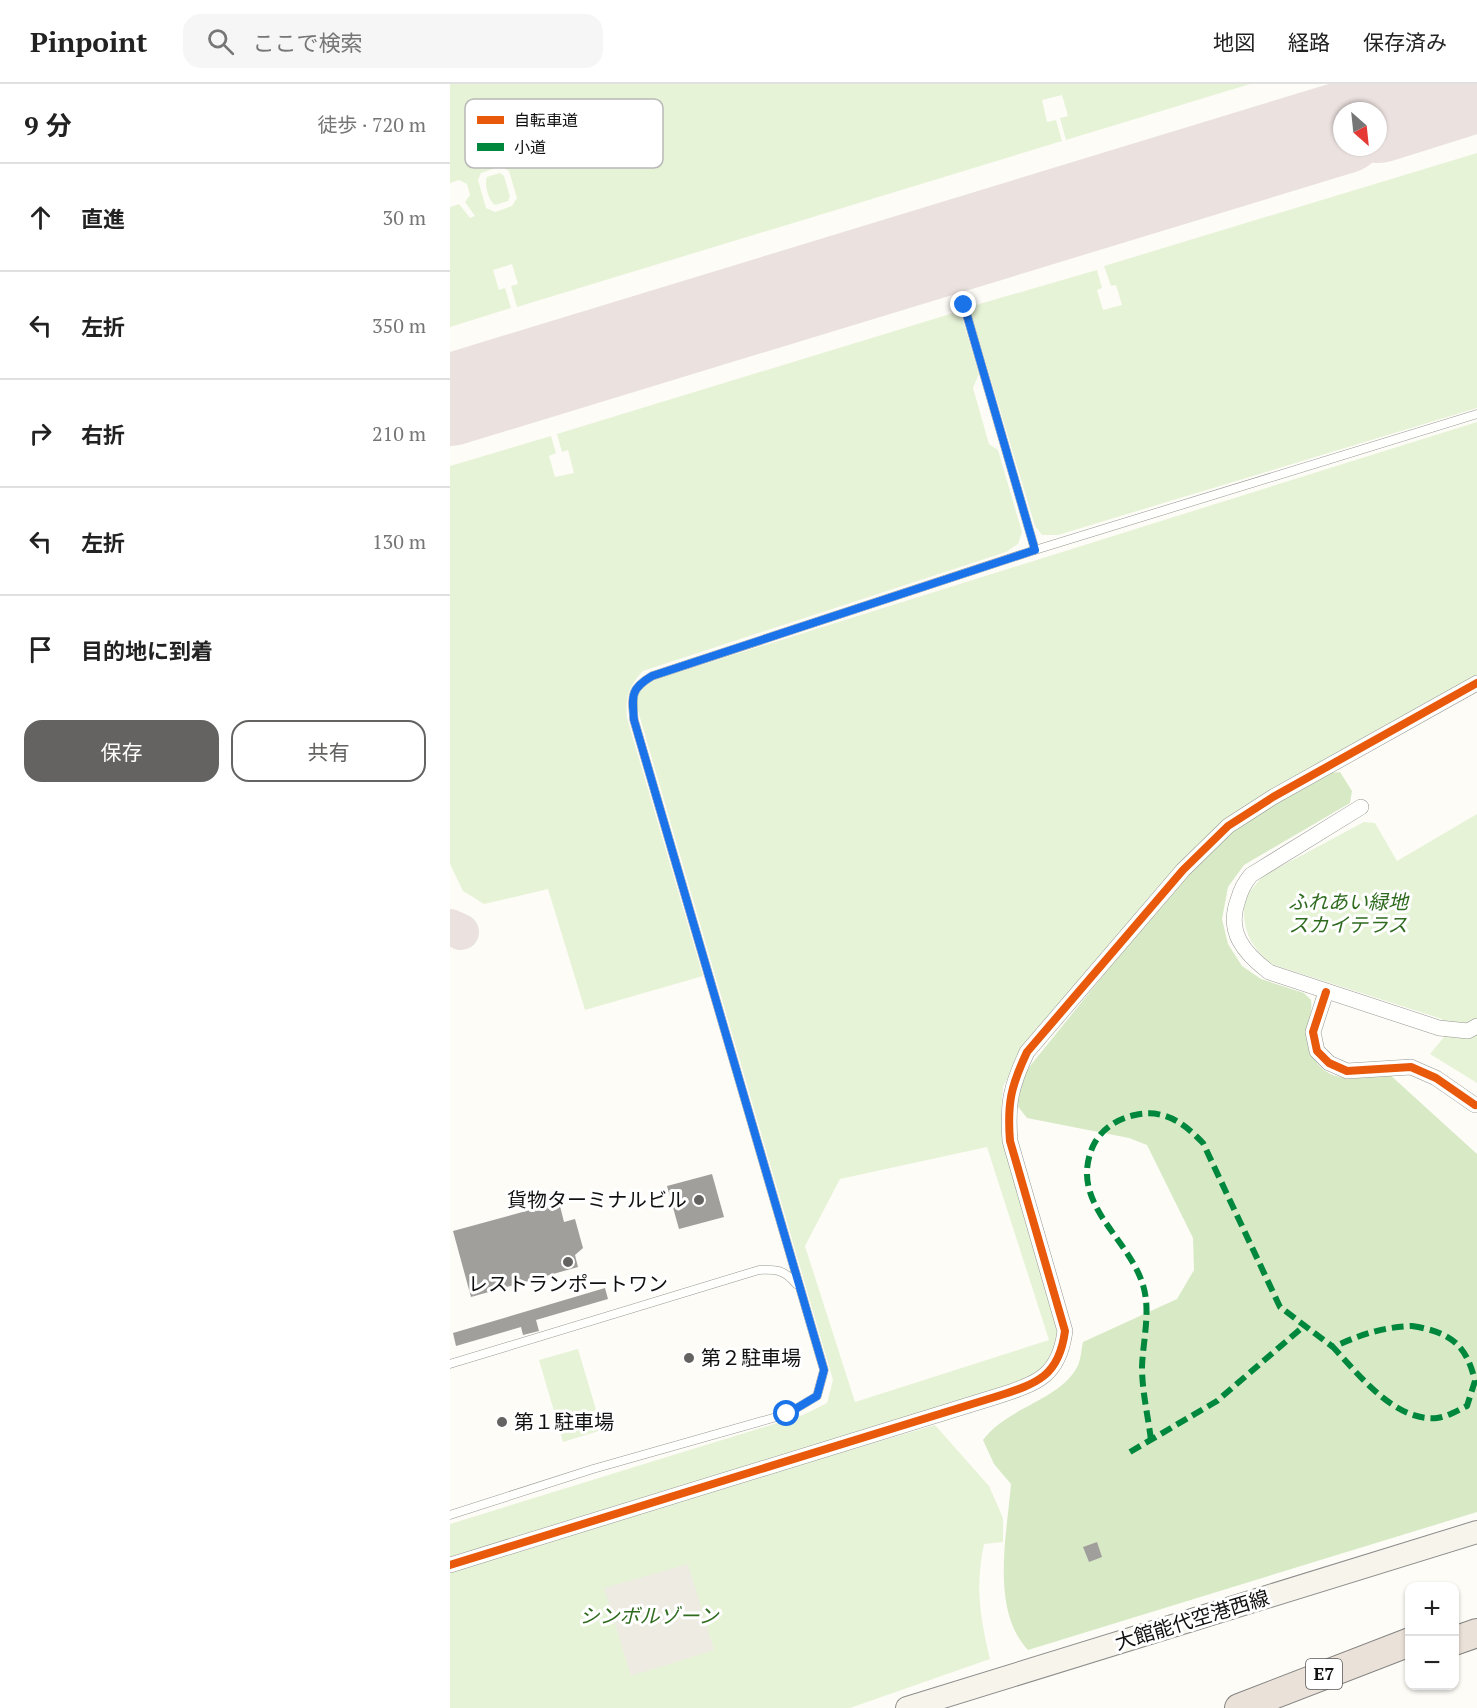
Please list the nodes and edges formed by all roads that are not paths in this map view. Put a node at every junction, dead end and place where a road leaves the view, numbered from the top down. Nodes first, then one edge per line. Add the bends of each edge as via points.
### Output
1 (964, 305) dead end
2 (1477, 414) edge
3 (1035, 550) junction
4 (1477, 683) edge
5 (1361, 807) dead end
6 (1326, 993) junction
7 (1477, 1026) edge
8 (1475, 1105) dead end
9 (798, 1287) junction
10 (450, 1364) edge
11 (450, 1515) edge
12 (1477, 1532) edge
13 (450, 1565) edge
14 (1477, 1617) edge
15 (1459, 1624) edge
16 (1477, 1633) edge
17 (1459, 1640) edge
18 (1405, 1644) edge
19 (1405, 1660) edge
20 (1255, 1706) edge
21 (907, 1708) edge

1 - 3 lane
2 - 3 lane
3 - 9 lane via 652,676 638,684 632,696 634,720
4 - 13 street via 1228,826 1183,870 1027,1052 1012,1083 1010,1141 1065,1331 1059,1362 1044,1376 1024,1388
5 - 6 street via 1251,875 1243,883 1234,910 1234,932 1248,956 1269,972
6 - 7 street via 1439,1028 1468,1031
6 - 8 street via 1313,1032 1317,1051 1329,1064 1347,1071 1411,1067 1436,1078
9 - 10 lane via 787,1273 759,1270
9 - 11 lane via 824,1370 817,1396 807,1404 787,1414 593,1469
12 - 21 main road, 大館能代空港西線
14 - 15 highway
16 - 17 highway
18 - 20 highway, E7
19 - 20 highway, E7

